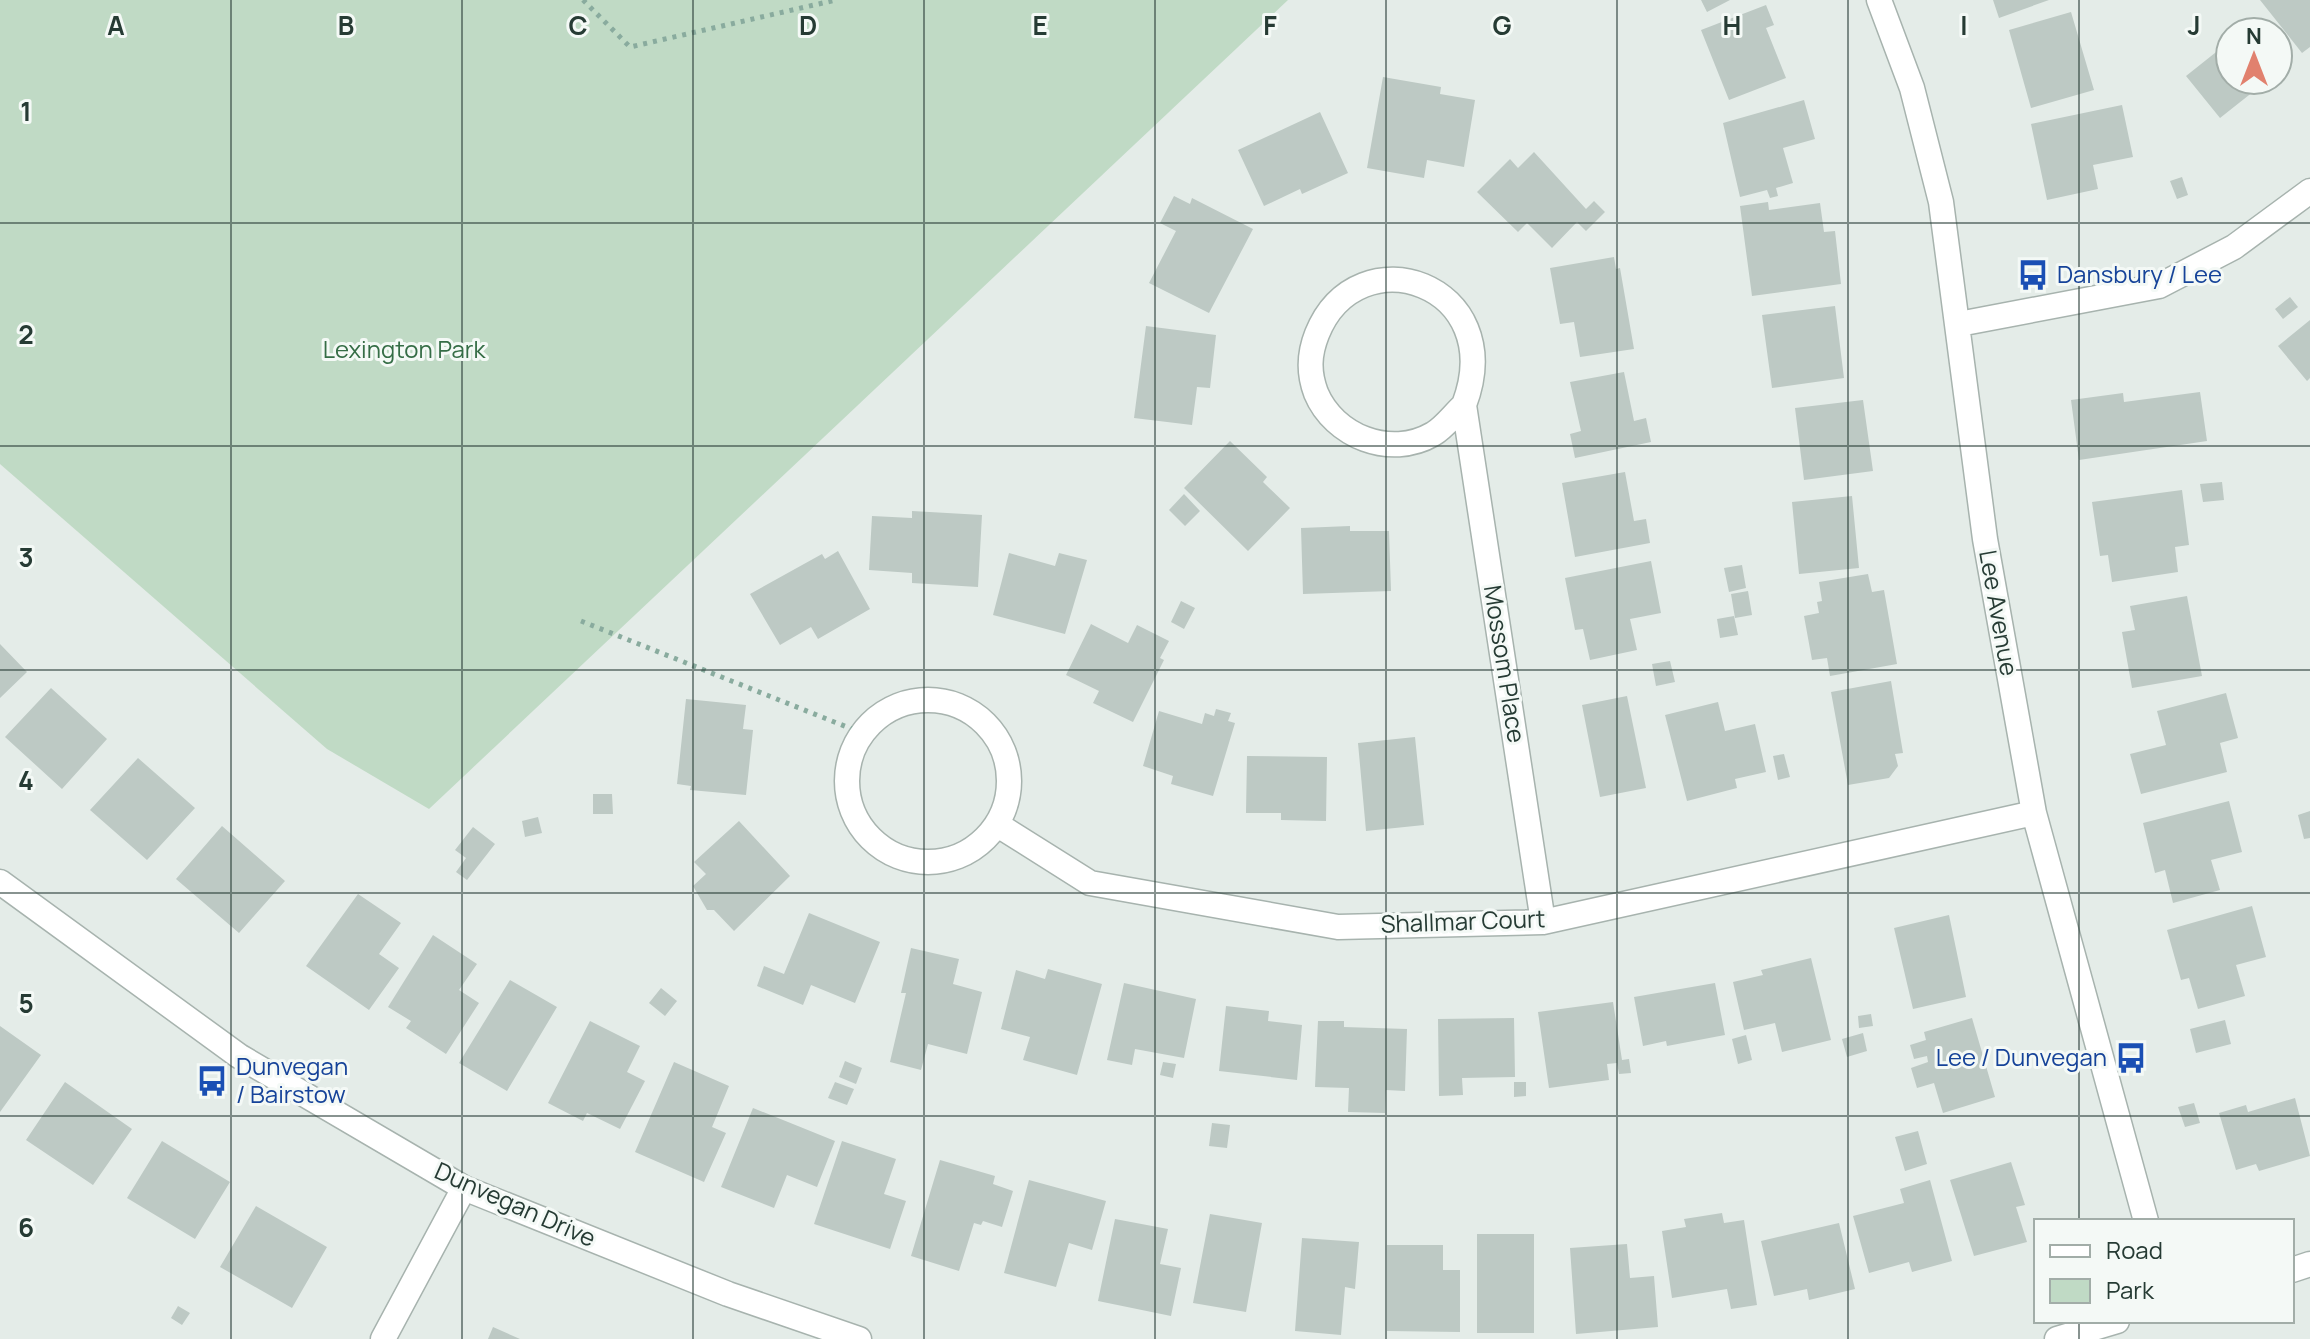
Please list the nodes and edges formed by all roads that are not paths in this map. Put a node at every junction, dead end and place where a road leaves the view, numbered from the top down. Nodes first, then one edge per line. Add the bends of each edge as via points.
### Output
1 (1879, 0) edge
2 (2310, 191) edge
3 (1959, 324) junction
4 (1464, 405) junction
5 (2034, 813) junction
6 (998, 825) junction
7 (0, 882) edge
8 (1543, 922) junction
9 (464, 1188) junction
10 (2145, 1219) edge
11 (2110, 1323) edge
12 (383, 1339) edge
13 (859, 1339) edge
14 (2057, 1339) edge

1 - 3 street, Lee Avenue via 1912,88 1941,202
2 - 3 street via 2234,247 2159,286
3 - 5 street, Lee Avenue via 1985,539
4 - 4 street, Mossom Place via 1474,378 1474,349 1464,320 1445,298 1412,282 1384,280 1361,286 1325,313 1310,353 1312,382 1322,406 1342,428 1378,444 1407,444 1434,434
4 - 8 street, Mossom Place
5 - 8 street, Shallmar Court
5 - 10 street, Lee Avenue
6 - 6 street via 970,852 943,862 905,859 872,841 857,822 847,795 847,768 862,733 899,705 926,700 954,704 979,718 998,739 1008,766 1010,782
6 - 8 street, Shallmar Court via 1090,883 1121,889 1338,927
7 - 9 street, Dunvegan Drive via 239,1056
9 - 12 street
9 - 13 street, Dunvegan Drive via 728,1294
11 - 14 street

